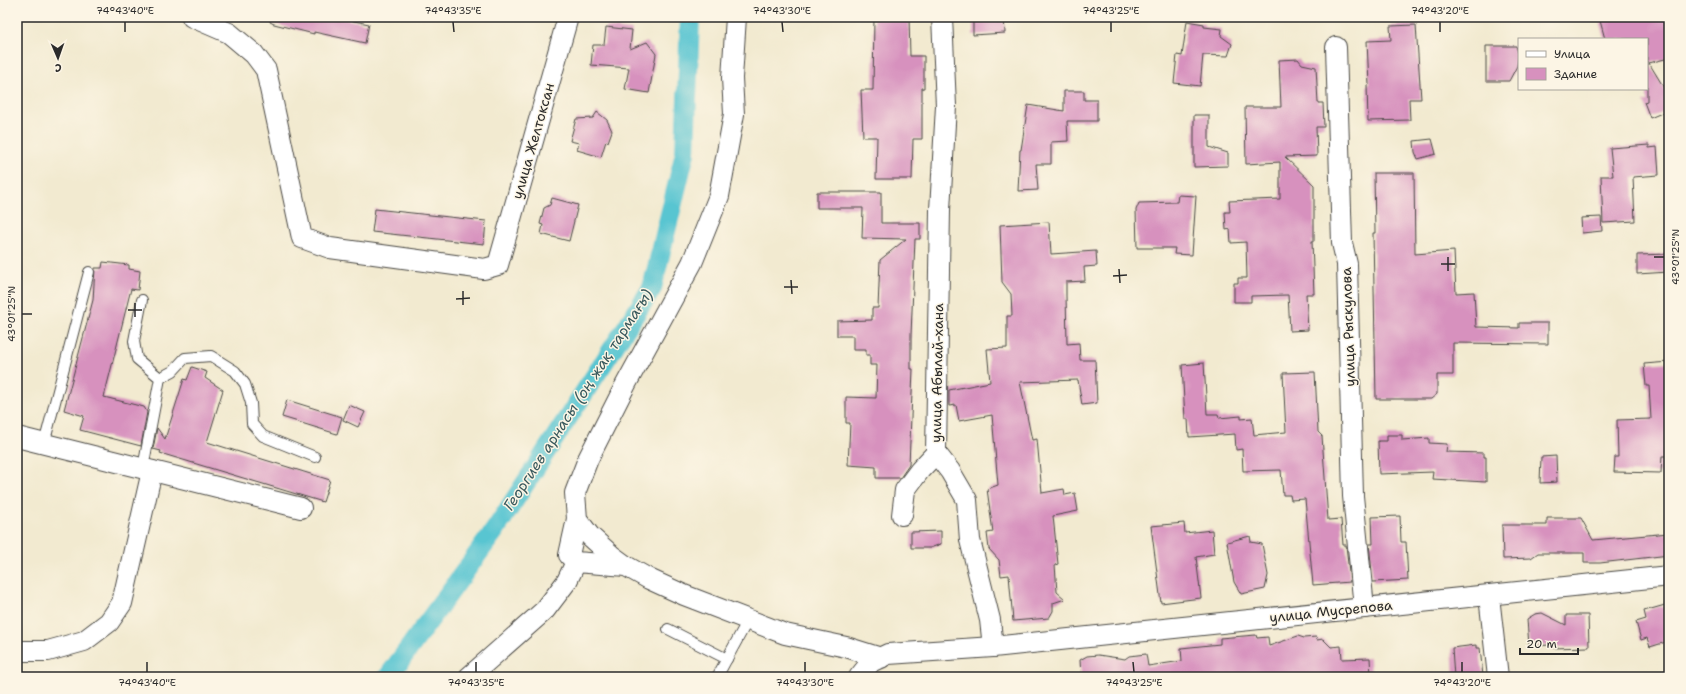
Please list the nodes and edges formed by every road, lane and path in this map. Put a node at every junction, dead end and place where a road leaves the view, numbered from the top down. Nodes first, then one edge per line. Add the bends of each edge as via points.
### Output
1 (192, 17) edge
2 (568, 17) edge
3 (736, 17) edge
4 (942, 17) edge
5 (1336, 47) dead end
6 (89, 272) dead end
7 (142, 300) dead end
8 (160, 378) junction
9 (17, 437) edge
10 (44, 444) junction
11 (936, 453) junction
12 (315, 457) dead end
13 (148, 469) junction
14 (301, 508) dead end
15 (902, 515) dead end
16 (577, 519) junction
17 (576, 562) junction
18 (626, 566) junction
19 (1669, 576) edge
20 (1489, 596) junction
21 (1364, 608) junction
22 (748, 620) junction
23 (668, 629) dead end
24 (993, 647) junction
25 (17, 651) edge
26 (881, 658) junction
27 (728, 659) junction
28 (469, 677) edge
29 (717, 677) edge
30 (859, 677) edge
31 (1498, 677) edge

1 - 2 street, улица Желтоксан via 229,33 254,54 266,70 302,238 330,248 484,269 498,265
3 - 16 street via 732,78 734,114 719,196 692,263 588,459 575,493
4 - 11 street, улица Абылай-хана via 946,106 940,210
5 - 21 street, улица Рыскулова via 1342,243 1347,264 1353,496
6 - 10 lane
7 - 8 lane via 134,341 137,359
8 - 12 lane via 173,371 185,358 211,356 235,371 246,384 251,403 252,424 263,436
8 - 13 lane
9 - 10 street
10 - 13 street
11 - 15 street via 905,490
11 - 24 street, улица Абылай-хана via 967,500 970,540 990,620
13 - 14 street
13 - 25 street via 122,603 109,622 84,641 48,651
16 - 17 street via 569,555
16 - 18 street via 590,536
17 - 18 street
17 - 28 street via 567,581 545,610
18 - 22 street via 649,579
19 - 20 street, улица Мусрепова
20 - 21 street, улица Мусрепова
20 - 31 street
21 - 24 street, улица Мусрепова
22 - 26 street via 785,634 846,647
22 - 27 lane
23 - 27 lane
24 - 26 street via 888,654
26 - 30 street via 871,662
27 - 29 lane

